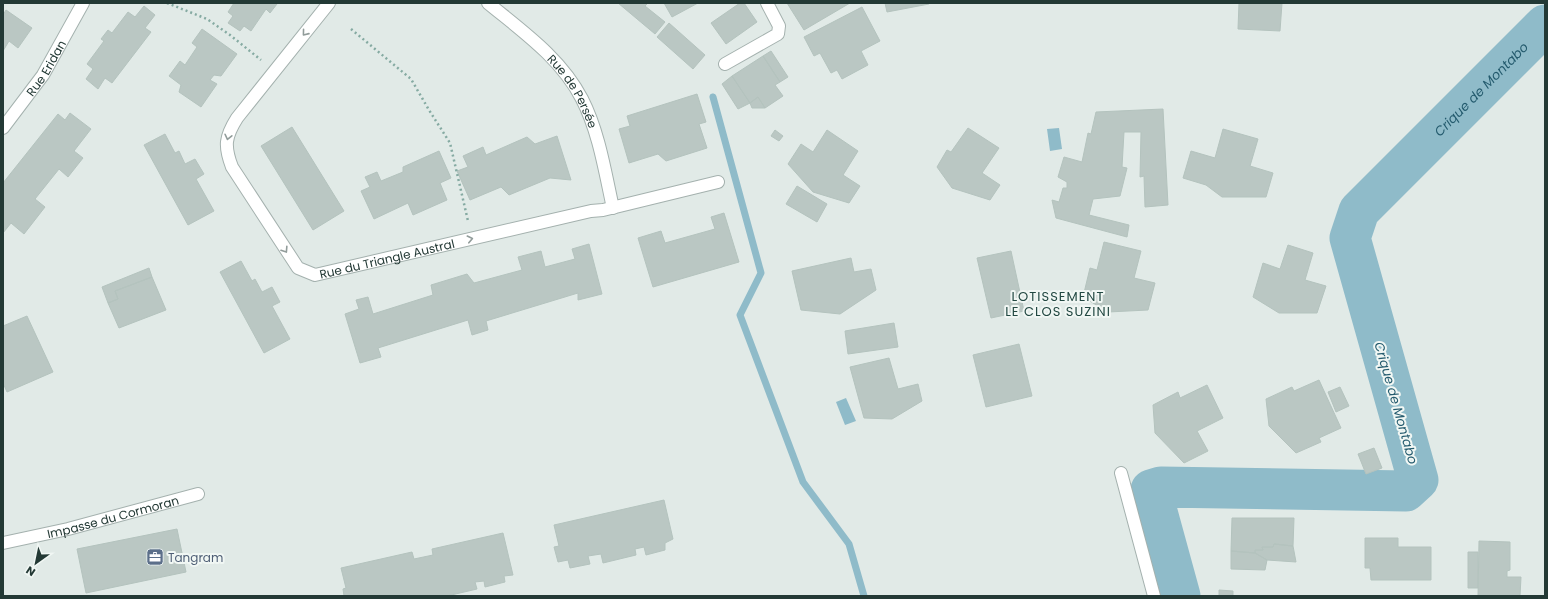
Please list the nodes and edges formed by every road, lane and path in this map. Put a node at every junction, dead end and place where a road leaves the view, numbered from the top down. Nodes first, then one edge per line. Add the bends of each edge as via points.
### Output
1 (83, 3) edge
2 (167, 3) edge
3 (329, 3) edge
4 (488, 3) edge
5 (767, 3) edge
6 (351, 29) dead end
7 (263, 62) dead end
8 (726, 64) dead end
9 (3, 128) edge
10 (718, 182) dead end
11 (613, 208) junction
12 (468, 221) dead end
13 (1121, 473) dead end
14 (198, 494) dead end
15 (3, 543) edge
16 (1154, 596) edge

1 - 9 street, Rue Eridan via 43,75
2 - 7 path via 207,18
3 -> 11 street, Rue du Triangle Austral via 237,118 226,143 232,167 298,268 315,275 576,214
4 - 11 street, Rue de Persée via 536,42 564,71 582,98 594,129
5 - 8 street via 779,26 778,34
6 - 12 path via 411,80 450,143
10 - 11 street, Rue du Triangle Austral
13 - 16 street
14 - 15 street, Impasse du Cormoran via 68,529

